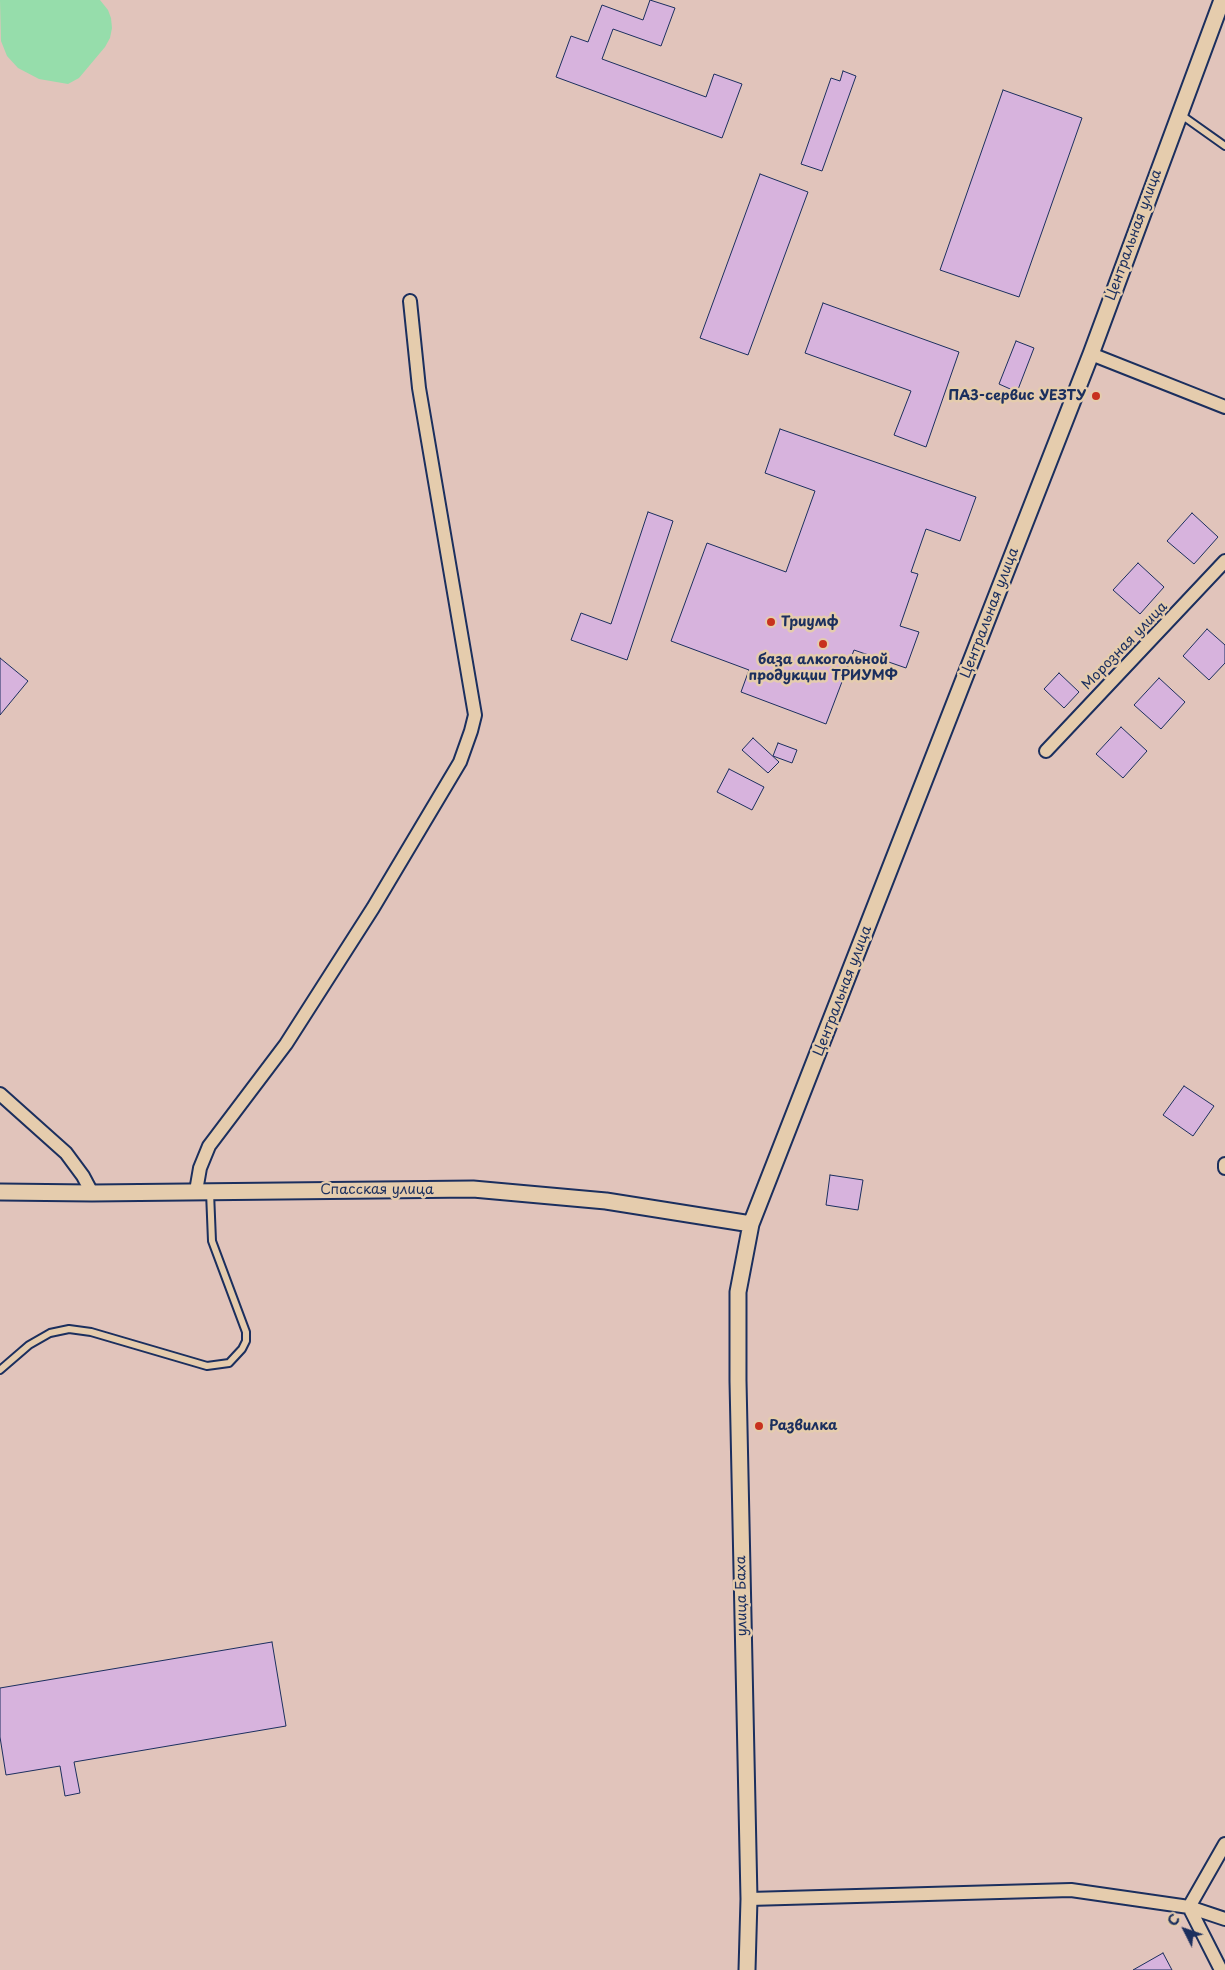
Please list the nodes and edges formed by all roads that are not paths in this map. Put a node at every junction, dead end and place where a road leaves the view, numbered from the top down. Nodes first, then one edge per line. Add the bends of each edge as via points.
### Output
1 (1222, 0) edge
2 (1179, 113) junction
3 (1225, 146) edge
4 (410, 301) dead end
5 (1091, 354) junction
6 (1225, 407) edge
7 (1225, 562) edge
8 (1046, 751) dead end
9 (0, 1094) edge
10 (203, 1191) junction
11 (0, 1192) edge
12 (92, 1194) junction
13 (751, 1224) junction
14 (0, 1370) edge
15 (1225, 1844) edge
16 (749, 1899) junction
17 (1189, 1907) junction
18 (1225, 1919) edge
19 (747, 1970) edge
20 (1221, 1970) edge

1 - 2 street, Центральная улица
2 - 3 lane
2 - 5 street, Центральная улица
4 - 10 street via 419,388 475,715 460,762 373,908 286,1044 209,1146 200,1168
5 - 6 street
5 - 13 street, Центральная улица
7 - 8 street, Морозная улица
9 - 12 street via 66,1153
10 - 12 street, Спасская улица
10 - 13 street, Спасская улица via 473,1189 606,1201
10 - 14 lane via 212,1241 246,1332 242,1349 229,1363 207,1366 91,1332 69,1329 50,1333 29,1345
11 - 12 street, Спасская улица
13 - 16 street, улица Баха via 738,1292
15 - 17 street
16 - 17 street via 1071,1890
16 - 19 street, улица Баха
17 - 18 street
17 - 20 street

